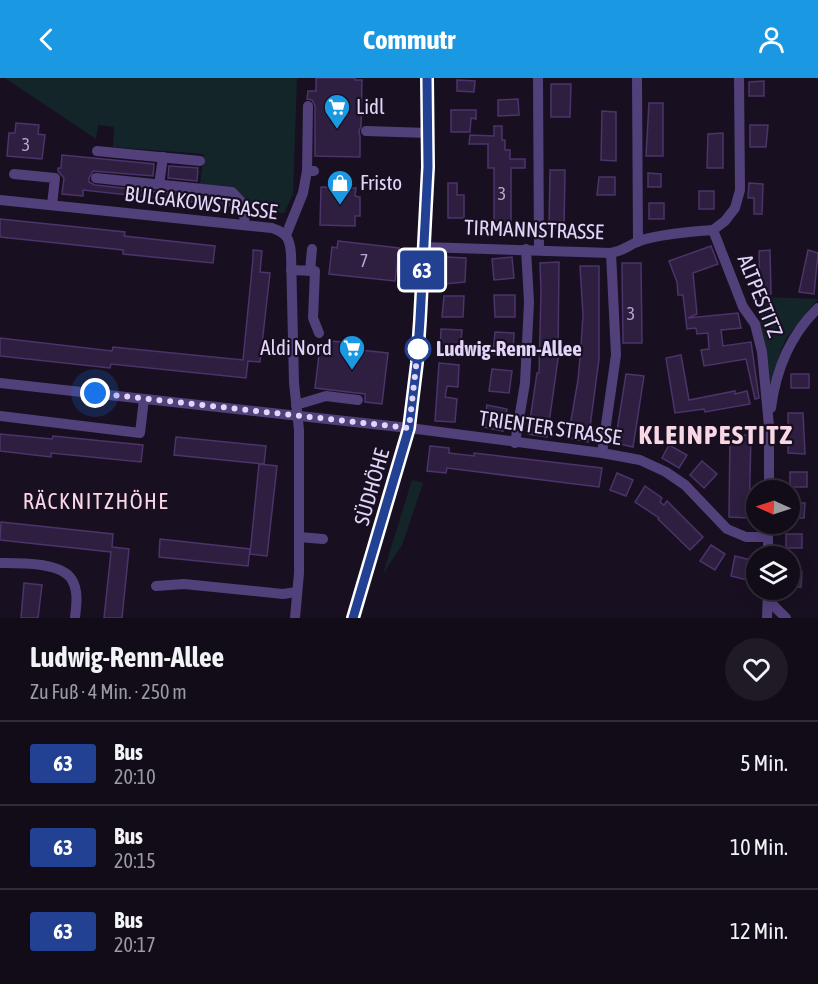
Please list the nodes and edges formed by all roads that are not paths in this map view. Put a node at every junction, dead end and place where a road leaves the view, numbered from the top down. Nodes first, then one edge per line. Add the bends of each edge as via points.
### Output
1 (428, 78) edge
2 (538, 78) edge
3 (637, 78) edge
4 (739, 78) edge
5 (308, 106) dead end
6 (366, 131) dead end
7 (428, 134) junction
8 (97, 151) dead end
9 (162, 157) junction
10 (200, 161) dead end
11 (14, 174) dead end
12 (96, 178) dead end
13 (159, 185) junction
14 (0, 200) edge
15 (52, 205) junction
16 (244, 225) junction
17 (712, 230) junction
18 (286, 235) junction
19 (638, 242) junction
20 (423, 247) junction
21 (312, 249) dead end
22 (526, 249) junction
23 (539, 249) junction
24 (611, 253) junction
25 (291, 270) junction
26 (310, 271) junction
27 (818, 308) edge
28 (313, 318) junction
29 (292, 319) junction
30 (319, 333) dead end
31 (0, 383) edge
32 (144, 399) junction
33 (358, 400) dead end
34 (297, 410) junction
35 (0, 416) edge
36 (769, 426) junction
37 (409, 428) junction
38 (514, 443) junction
39 (602, 453) junction
40 (769, 480) edge
41 (299, 537) junction
42 (768, 537) joint
43 (323, 539) dead end
44 (768, 546) edge
45 (0, 563) edge
46 (156, 586) dead end
47 (297, 592) junction
48 (768, 600) edge
49 (772, 600) edge
50 (75, 618) edge
51 (295, 618) edge
52 (353, 618) edge
53 (767, 618) edge
54 (786, 618) edge

1 - 7 street, SÜDHÖHE
2 - 23 street
3 - 19 street
4 - 17 street via 740,190 735,208
5 - 18 street via 310,171
6 - 7 street
7 - 20 street, SÜDHÖHE
8 - 9 street
9 - 10 street
9 - 13 street
11 - 15 street via 55,178
12 - 13 street
13 - 16 street via 232,192 245,206
14 - 15 street, BULGAKOWSTRASSE
15 - 16 street, BULGAKOWSTRASSE
16 - 18 street, BULGAKOWSTRASSE via 272,228
17 - 19 street, TIRMANNSTRASSE
17 - 36 street, ALTPESTITZ via 742,307 755,324 762,352
18 - 25 street, BULGAKOWSTRASSE
19 - 24 street, TIRMANNSTRASSE
20 - 22 street, TIRMANNSTRASSE
20 - 37 street, SÜDHÖHE
21 - 26 street
22 - 23 street, TIRMANNSTRASSE
22 - 38 street via 529,302 525,374
23 - 24 street, TIRMANNSTRASSE
24 - 39 street via 616,355
25 - 26 street
25 - 29 street, BULGAKOWSTRASSE
26 - 28 street via 315,272
27 - 36 street, ALTPESTITZ via 791,341 780,367
28 - 29 street
28 - 30 street
29 - 34 street, BULGAKOWSTRASSE
31 - 32 street
32 - 34 street
32 - 35 street via 140,434
33 - 34 street via 326,396
34 - 37 street
34 - 41 street, BULGAKOWSTRASSE
36 - 40 street
37 - 38 street, TRIENTER STRASSE
37 - 52 street, SÜDHÖHE
38 - 39 street, TRIENTER STRASSE
39 - 42 street, TRIENTER STRASSE via 639,460 666,472 685,485 728,529 746,537
41 - 43 street
41 - 47 street, BULGAKOWSTRASSE
42 - 44 street
45 - 50 street via 50,567 66,573 75,588
46 - 47 street via 184,584
47 - 51 street, BULGAKOWSTRASSE
48 - 53 street
49 - 54 street

